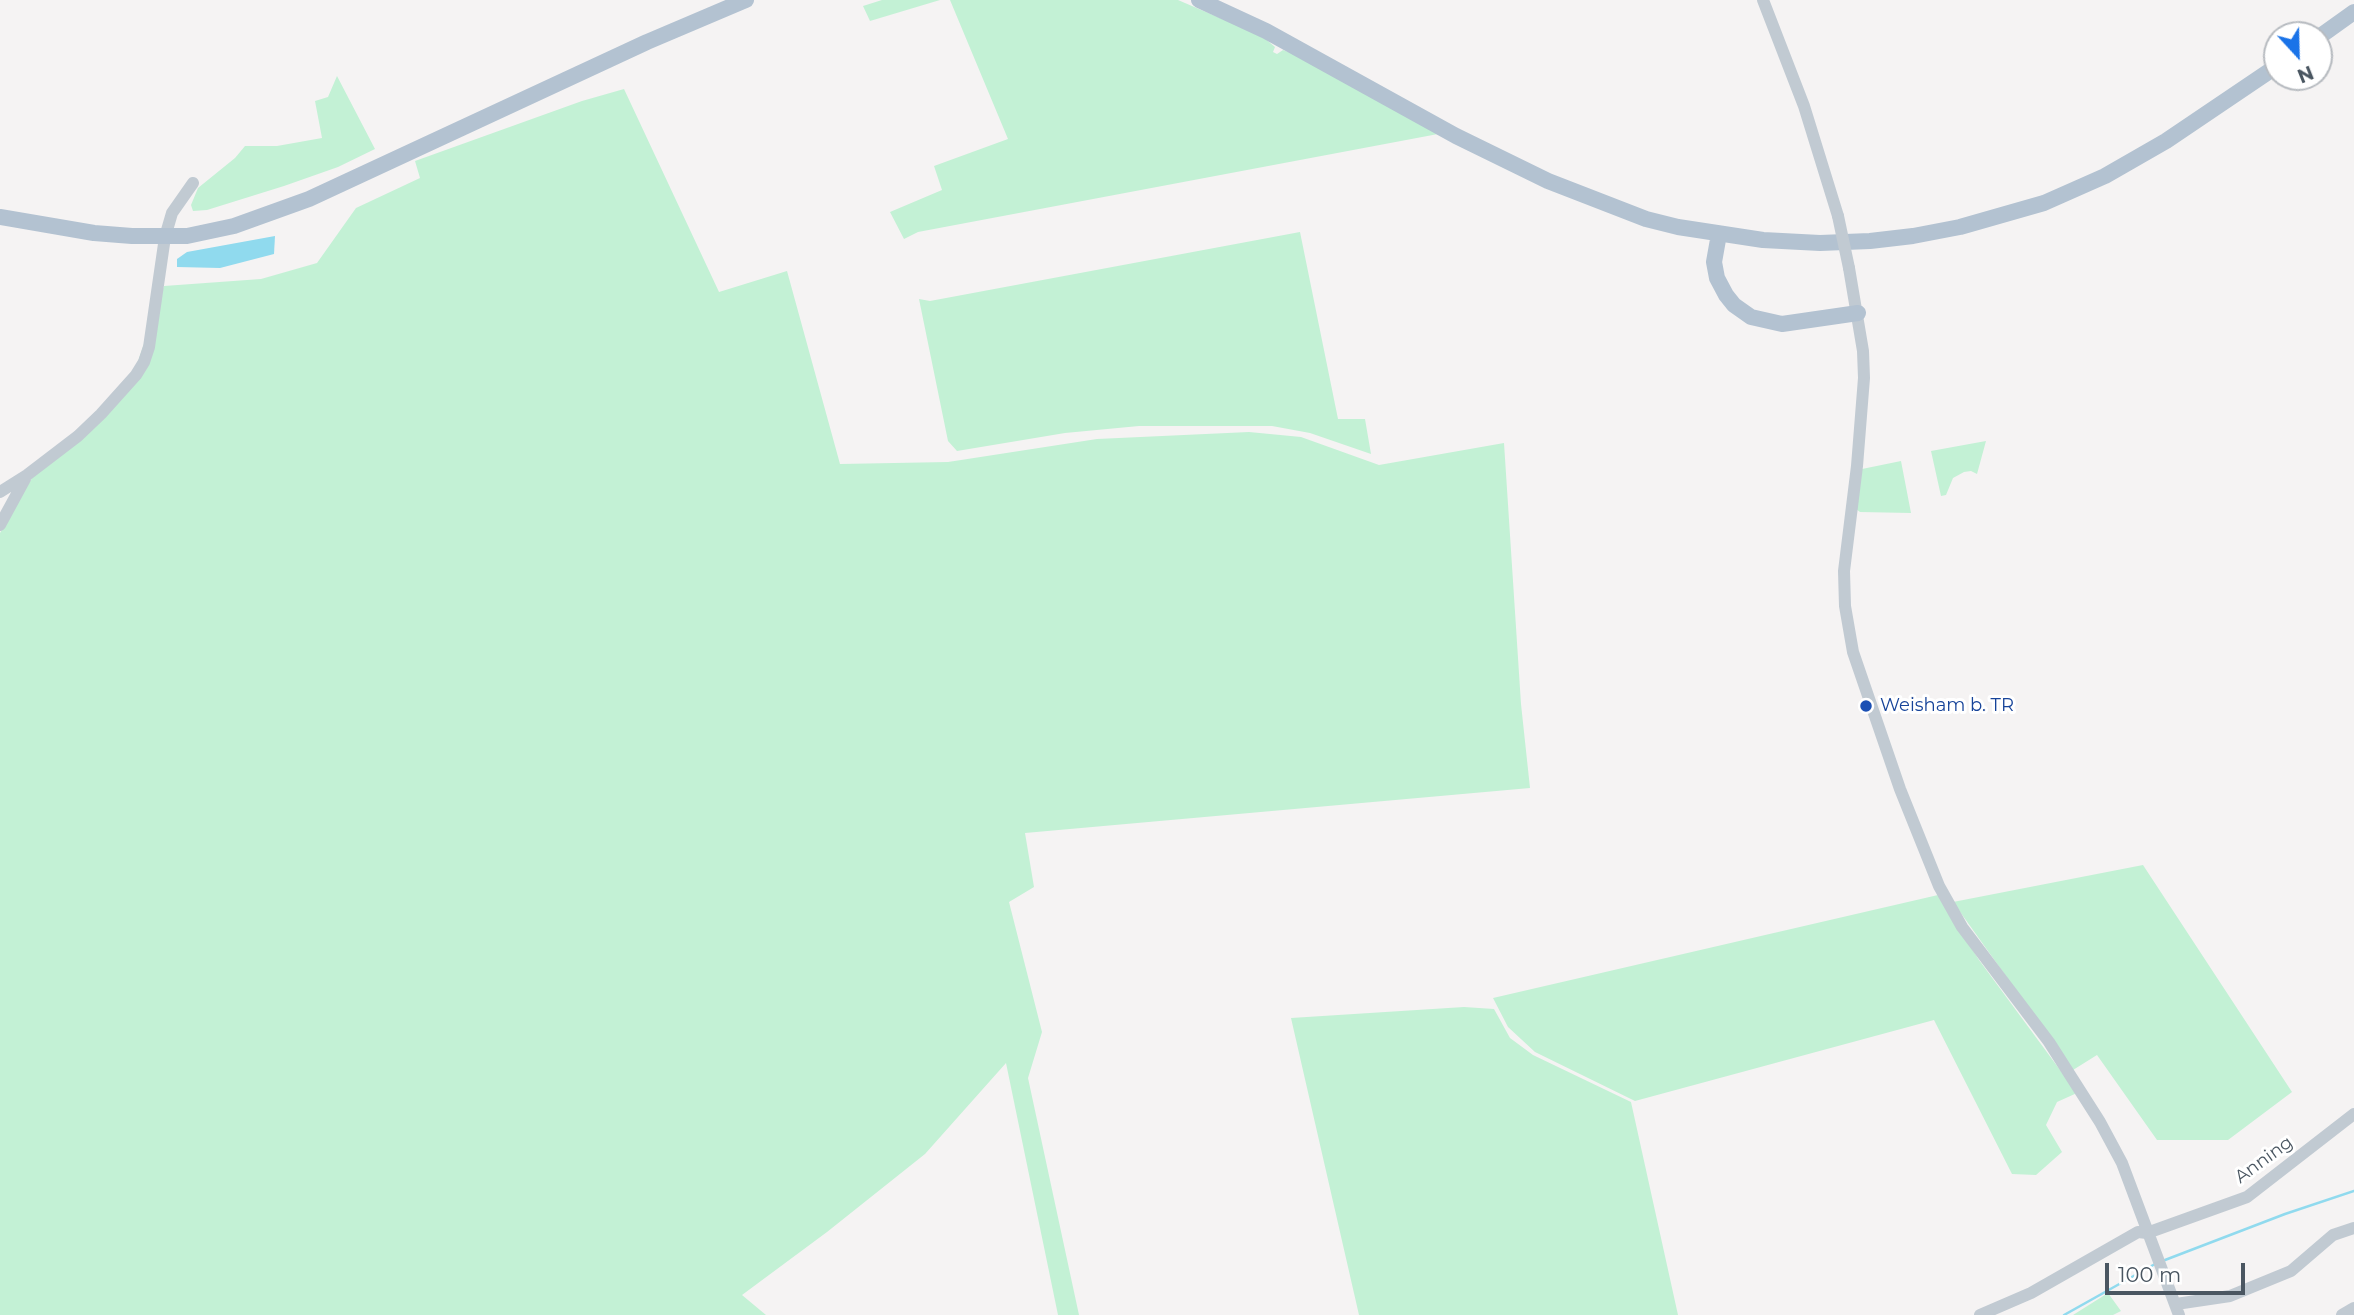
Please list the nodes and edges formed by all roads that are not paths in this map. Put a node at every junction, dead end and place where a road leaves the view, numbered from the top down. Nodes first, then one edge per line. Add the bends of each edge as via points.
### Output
1 (746, 0) edge
2 (1199, 0) edge
3 (1763, 0) edge
4 (2354, 12) edge
5 (2333, 27) edge
6 (2263, 75) edge
7 (194, 183) dead end
8 (0, 217) edge
9 (1719, 233) junction
10 (165, 237) junction
11 (1858, 313) junction
12 (27, 475) junction
13 (0, 492) edge
14 (0, 525) edge
15 (2354, 1114) edge
16 (2354, 1228) edge
17 (2147, 1233) junction
18 (2354, 1308) edge
19 (2177, 1310) edge
20 (1980, 1315) edge
21 (2342, 1315) edge

1 - 10 main road via 287,209 222,229
2 - 9 main road via 1548,181 1646,219
3 - 11 street, bridge via 1809,118 1838,216
4 - 5 main road
6 - 9 main road via 2105,176 1999,217 1870,241 1763,240
7 - 10 street via 172,213
8 - 10 main road via 94,233
9 - 11 main road via 1714,262 1717,278 1734,305 1751,317 1783,324
10 - 12 street via 144,362 101,414
11 - 17 street via 1863,404 1844,592 1853,652 1904,799 1945,898 2060,1058 2100,1122 2122,1163
12 - 13 street
12 - 14 street
15 - 17 street, Anning via 2247,1197
16 - 19 street via 2333,1235 2291,1271 2231,1296
17 - 19 street
17 - 20 street, Anning via 2138,1232 2031,1293
18 - 21 street

